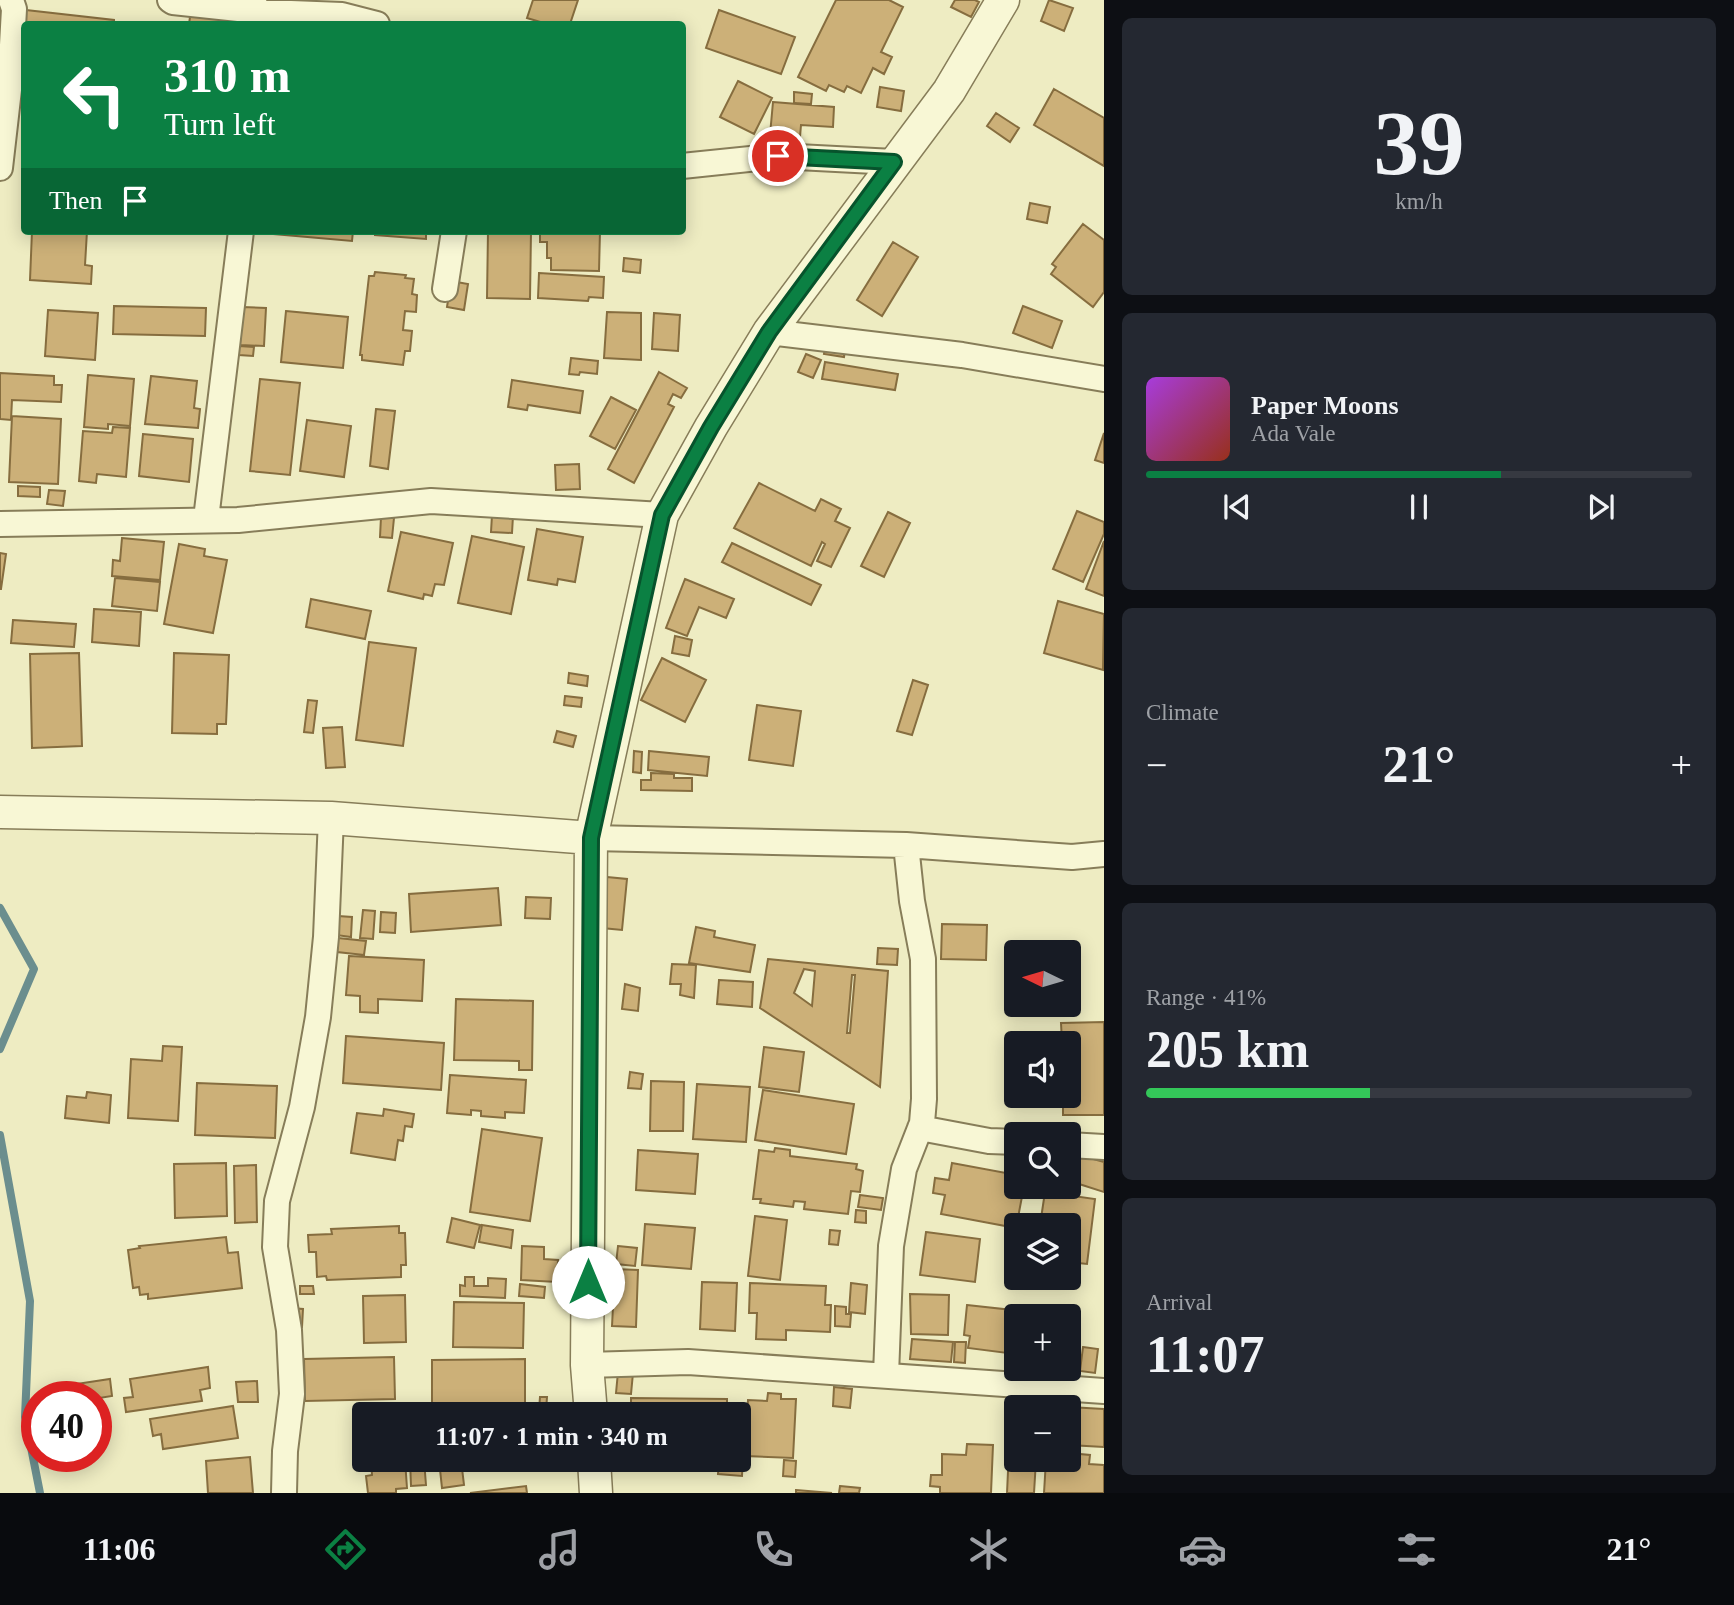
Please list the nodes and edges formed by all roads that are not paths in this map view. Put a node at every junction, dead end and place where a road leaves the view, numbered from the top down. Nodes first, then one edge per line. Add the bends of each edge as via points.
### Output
1 (11, 0) edge
2 (170, 0) edge
3 (1003, 0) edge
4 (264, 18) edge
5 (365, 21) edge
6 (894, 162) junction
7 (686, 166) edge
8 (0, 168) edge
9 (241, 235) edge
10 (453, 235) edge
11 (445, 289) dead end
12 (769, 332) junction
13 (1104, 379) edge
14 (662, 515) junction
15 (206, 519) junction
16 (0, 524) edge
17 (0, 812) edge
18 (331, 818) junction
19 (591, 838) junction
20 (906, 845) junction
21 (1104, 854) edge
22 (920, 1128) junction
23 (1004, 1142) edge
24 (1081, 1146) edge
25 (1104, 1147) edge
26 (587, 1366) junction
27 (886, 1375) junction
28 (1104, 1391) edge
29 (590, 1402) edge
30 (595, 1472) edge
31 (284, 1493) edge
32 (596, 1493) edge

1 - 8 street via 10,81
2 - 4 street
3 - 6 street via 949,92
4 - 5 street via 342,15
6 - 7 street via 778,156
6 - 12 street
9 - 15 street
10 - 11 street
12 - 13 street via 962,355
12 - 14 street
14 - 15 street via 431,501 238,520
14 - 19 street
15 - 16 street
17 - 18 street
18 - 19 street
18 - 31 street via 318,1017 302,1107 277,1201 275,1247 289,1330 292,1394
19 - 20 street
19 - 26 street
20 - 21 street via 1072,857
20 - 22 street via 923,959
22 - 23 street
22 - 27 street via 904,1169 891,1246
24 - 25 street
26 - 27 street via 688,1362
26 - 29 street
27 - 28 street
30 - 32 street

